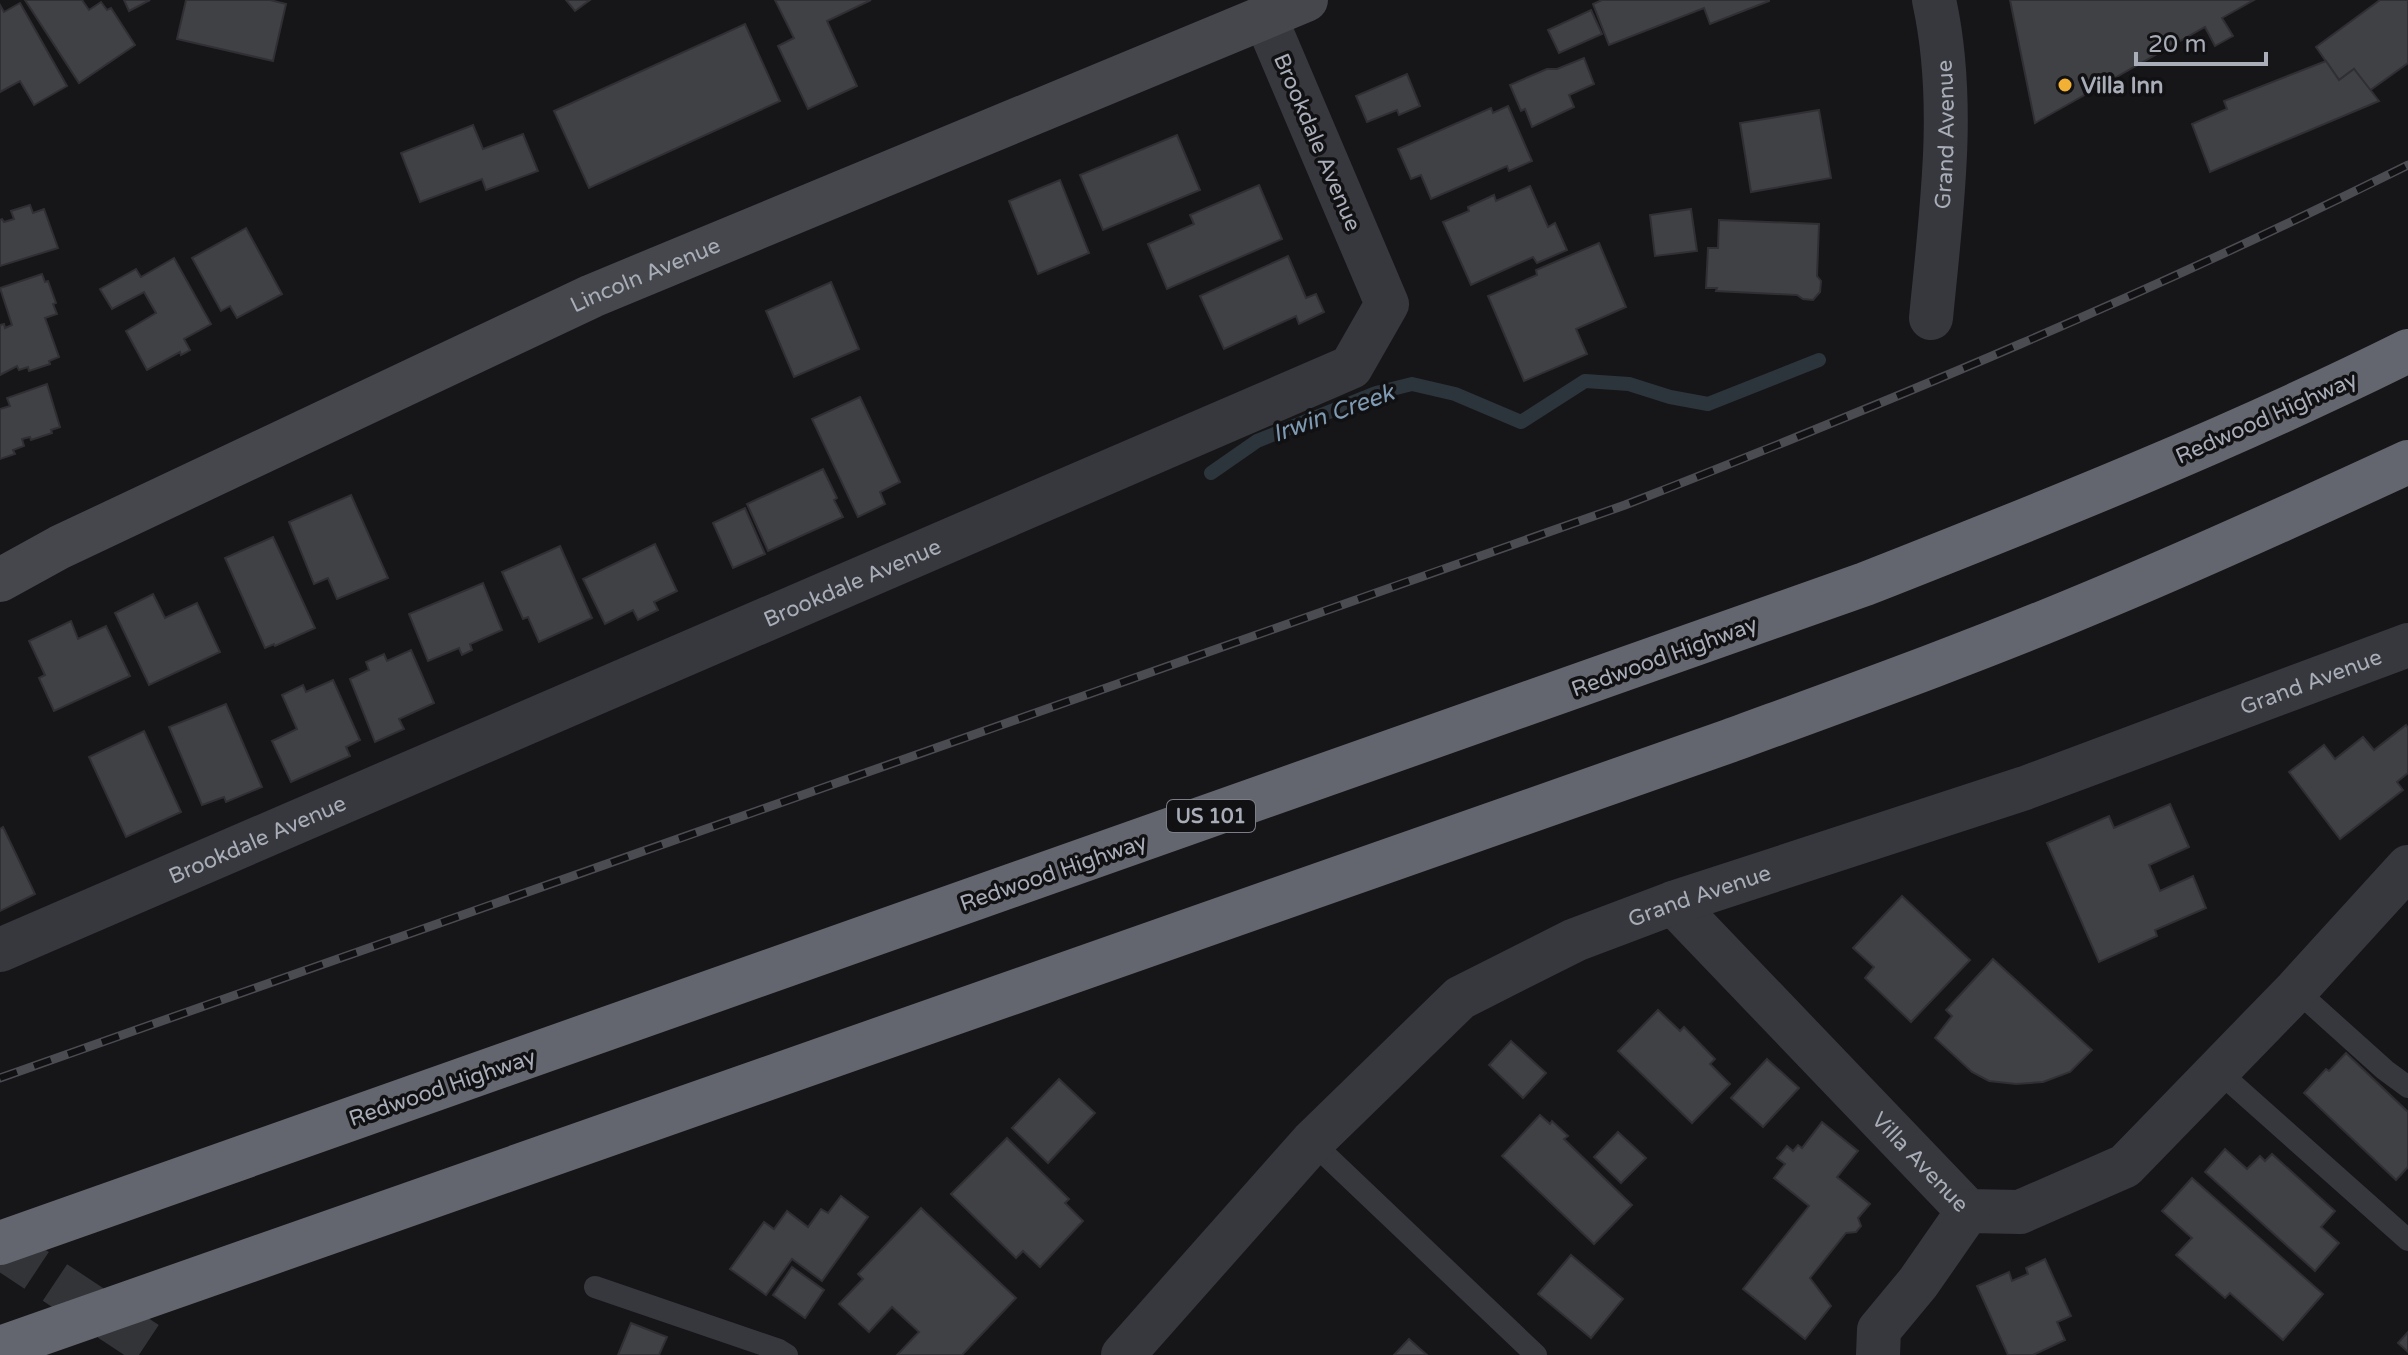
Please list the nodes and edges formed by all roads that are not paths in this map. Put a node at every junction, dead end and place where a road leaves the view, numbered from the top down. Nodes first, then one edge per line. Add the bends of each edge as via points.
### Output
1 (1306, 0) edge
2 (1934, 0) edge
3 (1265, 17) junction
4 (1931, 318) dead end
5 (2408, 351) edge
6 (2408, 462) edge
7 (0, 580) edge
8 (2408, 645) edge
9 (2408, 867) edge
10 (1673, 903) junction
11 (0, 950) edge
12 (2296, 990) junction
13 (2217, 1070) junction
14 (2408, 1087) edge
15 (1312, 1142) junction
16 (1968, 1211) junction
17 (2408, 1240) edge
18 (0, 1243) edge
19 (595, 1287) dead end
20 (0, 1348) edge
21 (787, 1355) edge
22 (1123, 1355) edge
23 (1536, 1355) edge
24 (1878, 1355) edge

1 - 3 main road, Lincoln Avenue
2 - 4 street, Grand Avenue via 1946,101
3 - 7 main road, Lincoln Avenue via 592,296
3 - 11 street, Brookdale Avenue via 1387,304 1351,367
5 - 18 highway, Redwood Highway / US 101 via 2214,442 1865,584
6 - 20 highway via 2084,606 1826,705
8 - 10 street, Grand Avenue via 2025,788
9 - 12 street, Villa Avenue
10 - 15 street, Grand Avenue via 1575,940 1460,998
10 - 16 street, Villa Avenue
12 - 13 street, Villa Avenue
12 - 14 lane
13 - 16 street, Villa Avenue via 2125,1166 2020,1212
13 - 17 lane
15 - 22 street, Grand Avenue
15 - 23 lane
16 - 24 street via 1879,1330
19 - 21 lane

